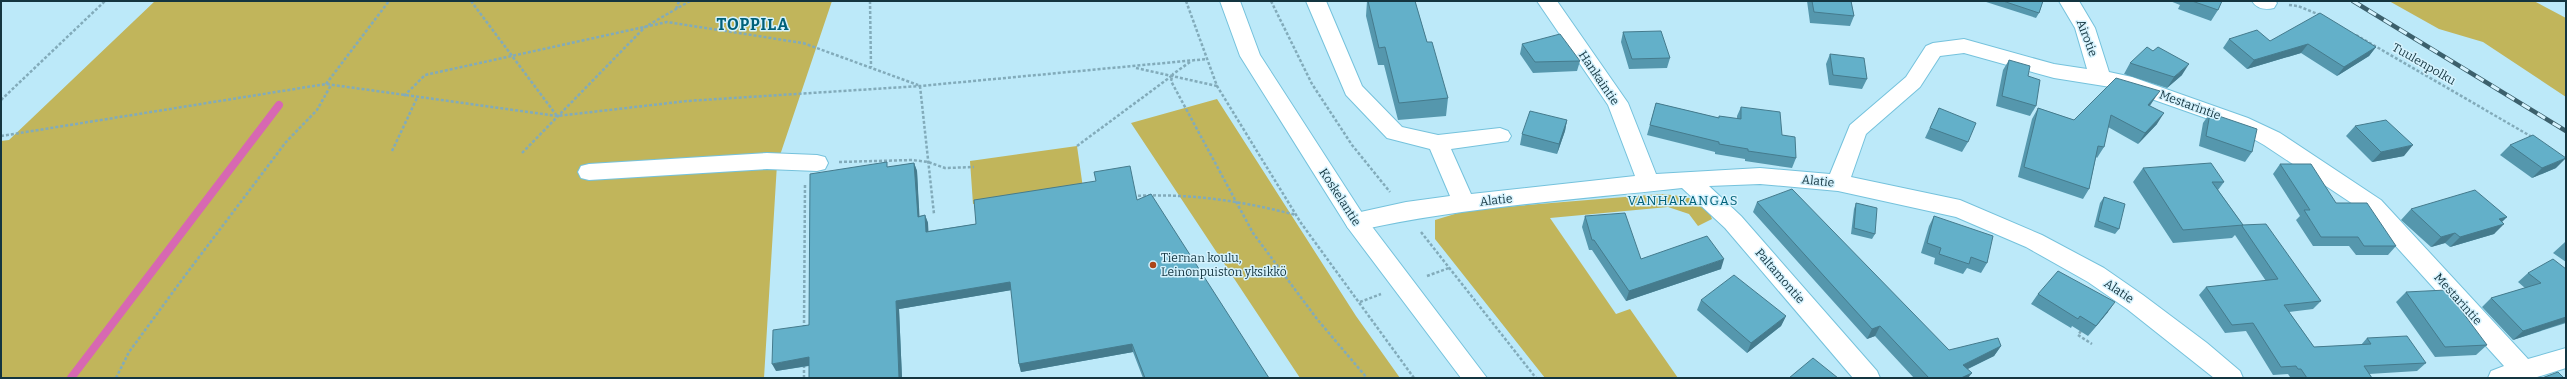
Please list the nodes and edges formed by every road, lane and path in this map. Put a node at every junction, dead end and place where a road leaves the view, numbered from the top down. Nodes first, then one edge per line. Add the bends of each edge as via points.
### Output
1 (104, 1) edge
2 (389, 1) edge
3 (471, 1) edge
4 (679, 1) edge
5 (690, 1) edge
6 (870, 1) edge
7 (1186, 1) edge
8 (1230, 1) edge
9 (1316, 1) edge
10 (1547, 1) edge
11 (2069, 1) edge
12 (2264, 2) edge
13 (676, 9) junction
14 (2327, 18) edge
15 (645, 27) junction
16 (2354, 34) edge
17 (514, 56) junction
18 (1207, 59) junction
19 (1191, 61) junction
20 (871, 67) junction
21 (1131, 68) junction
22 (1173, 74) junction
23 (2100, 77) junction
24 (326, 84) junction
25 (331, 85) junction
26 (920, 86) junction
27 (1217, 86) junction
28 (404, 96) junction
29 (417, 98) junction
30 (1, 100) edge
31 (557, 116) junction
32 (1, 136) edge
33 (1500, 136) dead end
34 (2538, 140) edge
35 (1438, 143) junction
36 (1077, 146) dead end
37 (392, 151) dead end
38 (522, 153) dead end
39 (928, 162) junction
40 (817, 163) junction
41 (974, 167) dead end
42 (589, 172) dead end
43 (1688, 179) junction
44 (1648, 183) junction
45 (1838, 183) junction
46 (1125, 196) edge
47 (1238, 201) junction
48 (1464, 203) junction
49 (934, 214) dead end
50 (1296, 215) junction
51 (1356, 222) junction
52 (804, 331) edge
53 (2080, 331) dead end
54 (2092, 344) dead end
55 (2566, 358) edge
56 (804, 362) edge
57 (2522, 370) junction
58 (116, 378) edge
59 (804, 378) edge
60 (1367, 378) edge
61 (1414, 378) edge
62 (1475, 378) edge
63 (1868, 378) edge
64 (2231, 378) edge
65 (2500, 378) edge

1 - 30 path
2 - 24 path
3 - 17 path
4 - 13 path
5 - 13 path
6 - 20 path
7 - 18 path
8 - 51 street, Koskelantie via 1250,56
9 - 35 street via 1353,90 1395,133
10 - 44 street, Hankaintie via 1618,103
11 - 23 street, Airotie via 2085,28
12 - 14 path via 2298,6
13 - 15 path
15 - 17 path
15 - 20 path via 667,22 803,43
15 - 31 path
16 - 34 path, Tuulenpolku
17 - 28 path via 425,76
17 - 31 path
18 - 19 path
18 - 27 path
19 - 21 path
19 - 22 path
20 - 26 path
21 - 22 path
21 - 26 path
22 - 27 path
22 - 36 path
22 - 47 path via 1171,80 1209,153
23 - 45 street, Mestarintie via 2054,71 1964,46 1940,48 1933,51 1913,82 1857,130
23 - 57 street, Mestarintie via 2125,82 2241,123 2278,143 2362,197
24 - 25 path
24 - 32 path
25 - 28 path
25 - 58 path via 317,110 286,142 184,277 129,352
26 - 31 path via 687,101
26 - 39 path
27 - 50 path
28 - 29 path
29 - 31 path
29 - 37 path
31 - 38 path
33 - 35 street
35 - 48 street
39 - 40 path via 912,160
39 - 41 path via 945,168
39 - 49 path
40 - 42 street via 767,161
40 - 52 path via 805,181
43 - 44 street, Alatie
43 - 45 street, Alatie via 1760,176
43 - 63 street, Paltamontie via 1733,222
44 - 48 street, Alatie
45 - 64 street, Alatie via 1960,209 2034,241 2096,275 2135,302
46 - 47 path via 1155,194
47 - 50 path
47 - 60 path via 1253,233 1317,319
48 - 51 street, Alatie via 1406,211
50 - 61 path
51 - 62 street, Koskelantie
53 - 54 path via 2078,335
55 - 57 street
56 - 59 path
57 - 65 street

